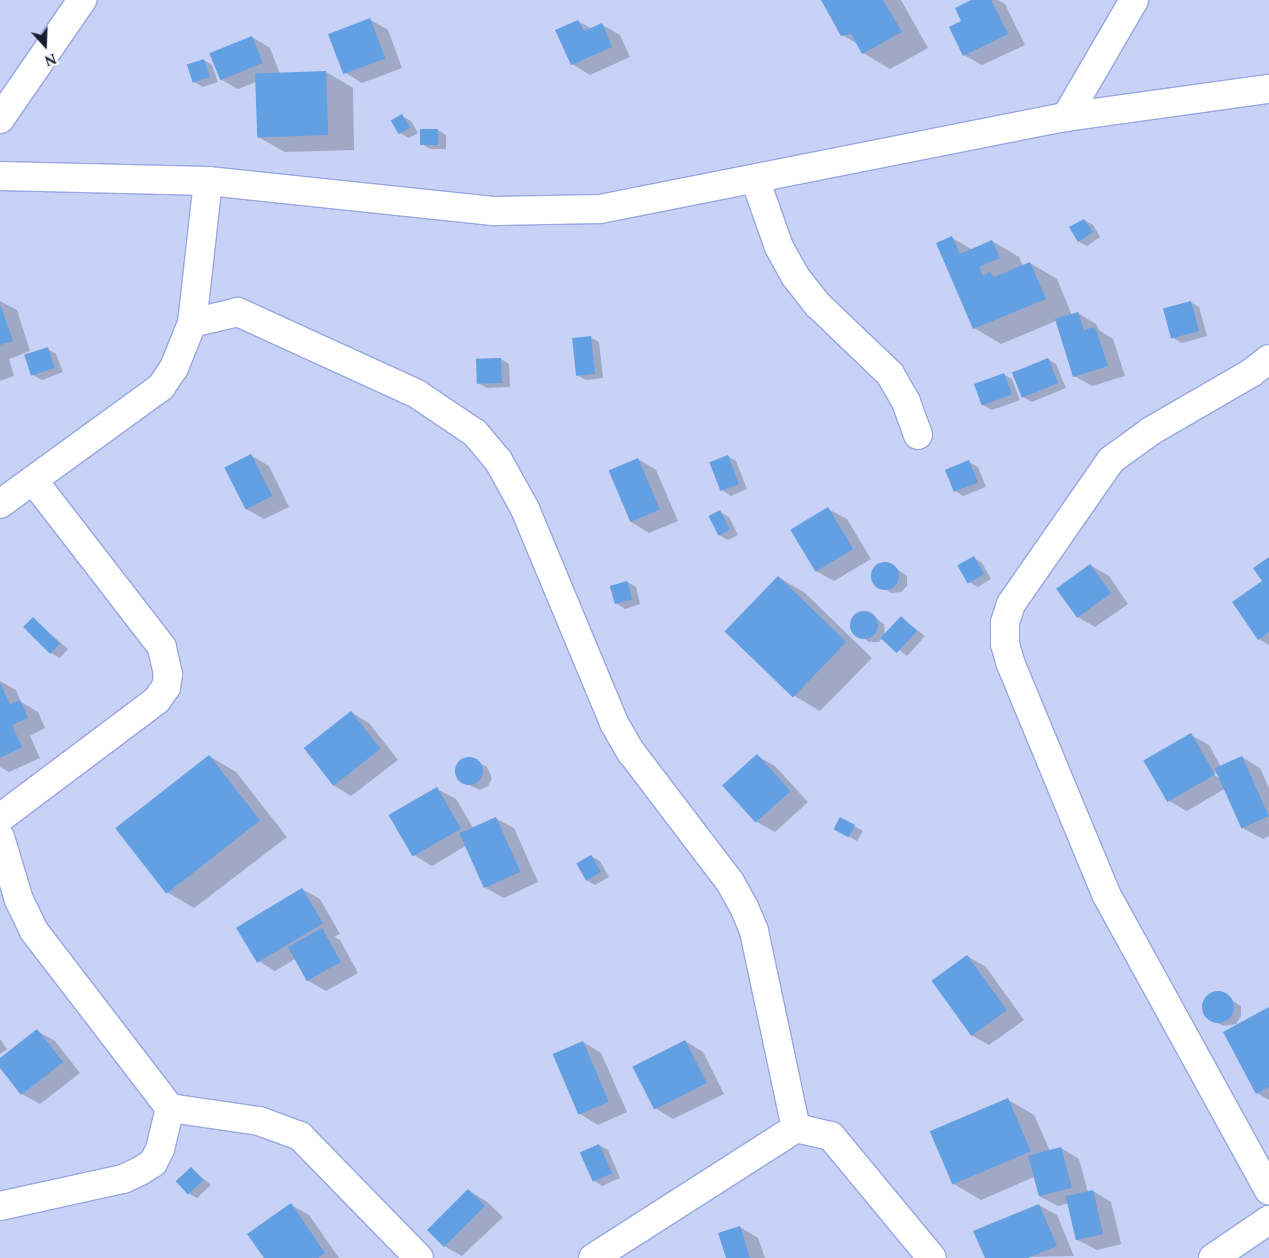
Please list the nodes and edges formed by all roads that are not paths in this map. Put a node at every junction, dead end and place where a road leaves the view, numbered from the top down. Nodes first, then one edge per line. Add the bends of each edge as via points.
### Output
1 (82, 0) edge
2 (1134, 0) edge
3 (1269, 89) edge
4 (1066, 117) junction
5 (0, 119) edge
6 (0, 176) edge
7 (755, 178) junction
8 (208, 181) junction
9 (192, 322) junction
10 (1269, 359) edge
11 (918, 436) dead end
12 (33, 480) junction
13 (0, 504) edge
14 (0, 818) edge
15 (0, 837) edge
16 (170, 1108) junction
17 (796, 1128) junction
18 (1269, 1190) edge
19 (0, 1206) edge
20 (1269, 1220) edge
21 (419, 1258) edge
22 (593, 1258) edge
23 (932, 1258) edge
24 (1213, 1258) edge

1 - 5 street
2 - 4 street
3 - 4 street
4 - 7 street
6 - 8 street
7 - 8 street via 600,209 561,211 496,211
7 - 11 street via 779,247 795,276 818,305 890,374 906,402
8 - 9 street
9 - 12 street via 174,368 161,387
9 - 17 street via 238,312 417,394 475,433 498,460 525,509 614,723 631,752 730,882 744,907 754,931
10 - 18 street via 1251,373 1151,430 1112,460 1011,604 1005,623 1005,644 1013,671 1106,894
12 - 13 street
12 - 14 street via 162,647 168,674 166,687 157,700
15 - 16 street via 19,900 34,931
16 - 19 street via 160,1149 152,1162 140,1171 123,1180
16 - 21 street via 259,1121 300,1136
17 - 22 street
17 - 23 street via 831,1136
20 - 24 street

